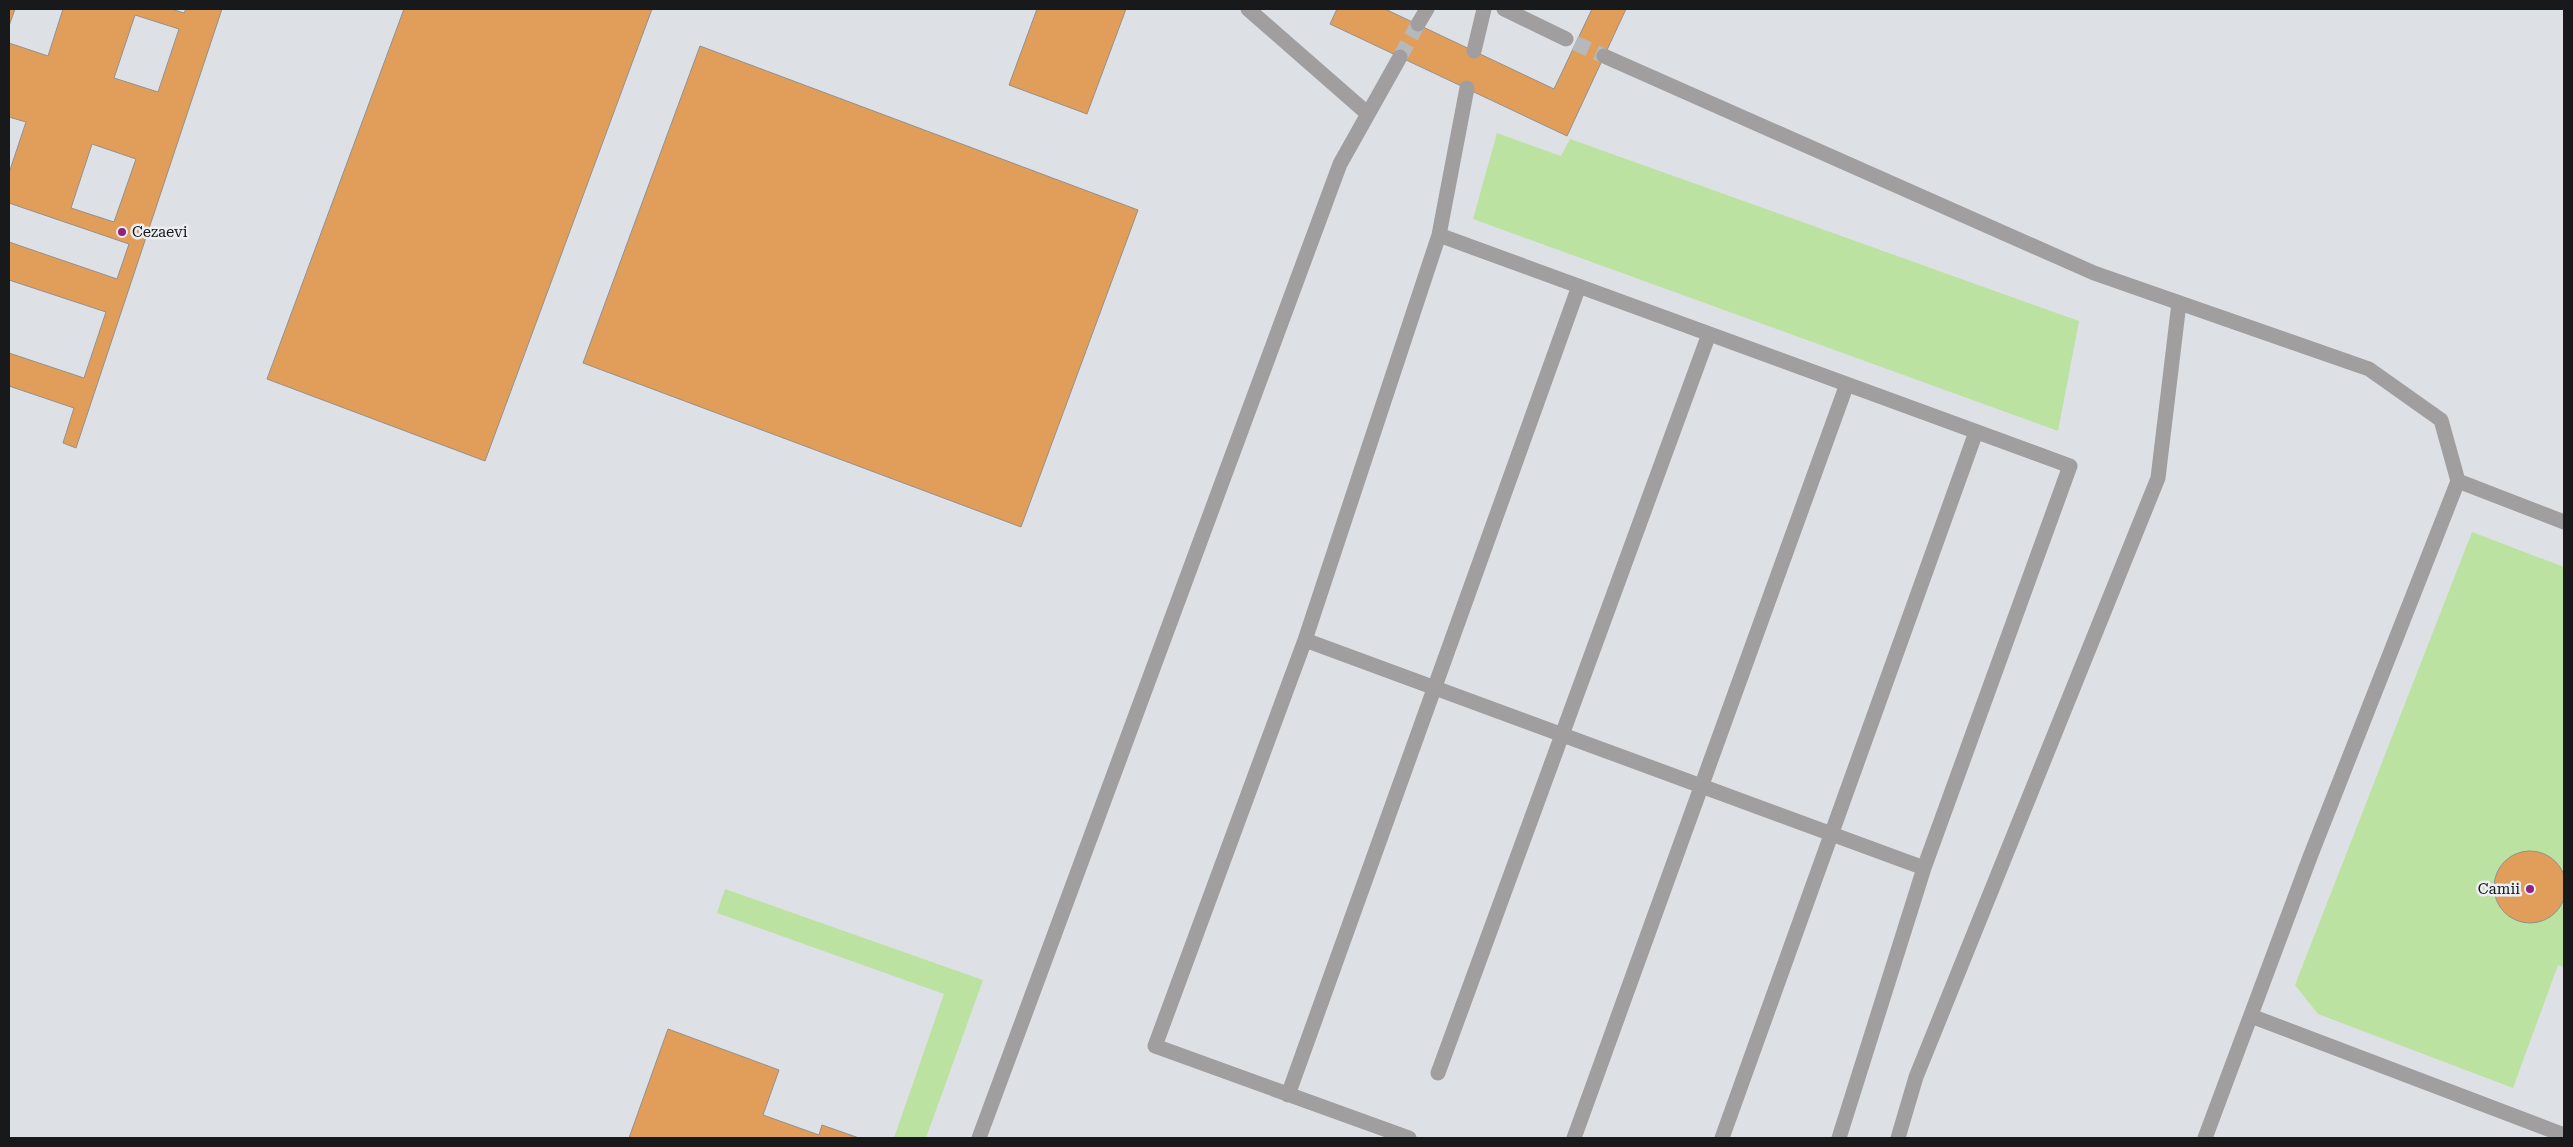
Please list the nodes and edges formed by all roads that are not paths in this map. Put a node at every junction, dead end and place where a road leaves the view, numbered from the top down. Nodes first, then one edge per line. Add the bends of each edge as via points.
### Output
1 (1248, 9) edge
2 (1427, 9) edge
3 (1484, 9) edge
4 (1504, 9) edge
5 (1418, 24) tunnel mouth
6 (1571, 41) tunnel mouth
7 (1474, 51) dead end
8 (1604, 56) tunnel mouth
9 (1400, 57) tunnel mouth
10 (1467, 88) dead end
11 (1368, 114) junction
12 (1440, 235) junction
13 (1579, 286) junction
14 (2179, 303) junction
15 (1709, 334) junction
16 (1847, 384) junction
17 (1976, 432) junction
18 (2458, 481) junction
19 (2564, 522) edge
20 (1305, 640) junction
21 (1433, 688) junction
22 (1564, 736) junction
23 (1701, 786) junction
24 (1830, 834) junction
25 (1924, 868) junction
26 (2251, 1016) junction
27 (1438, 1073) dead end
28 (1288, 1095) junction
29 (2546, 1133) edge
30 (2564, 1135) edge
31 (979, 1138) edge
32 (1409, 1138) edge
33 (1574, 1138) edge
34 (1722, 1138) edge
35 (1839, 1138) edge
36 (1898, 1138) edge
37 (2205, 1138) edge

1 - 11 street
2 - 5 street
3 - 7 street
4 - 6 street
8 - 14 street via 2094,273
9 - 11 street
10 - 12 street
11 - 31 street via 1340,164
12 - 13 street
12 - 20 street
13 - 15 street
13 - 21 street
14 - 18 street via 2369,369 2441,420
14 - 36 street via 2158,478 1916,1077
15 - 16 street
15 - 22 street
16 - 17 street
16 - 23 street
17 - 24 street
17 - 25 street via 2070,466
18 - 19 street
18 - 26 street
20 - 21 street
20 - 28 street via 1155,1046
21 - 22 street
21 - 28 street
22 - 23 street
22 - 27 street
23 - 24 street
23 - 33 street
24 - 25 street
24 - 34 street
25 - 35 street
26 - 29 street
26 - 37 street
28 - 32 street
29 - 30 street

